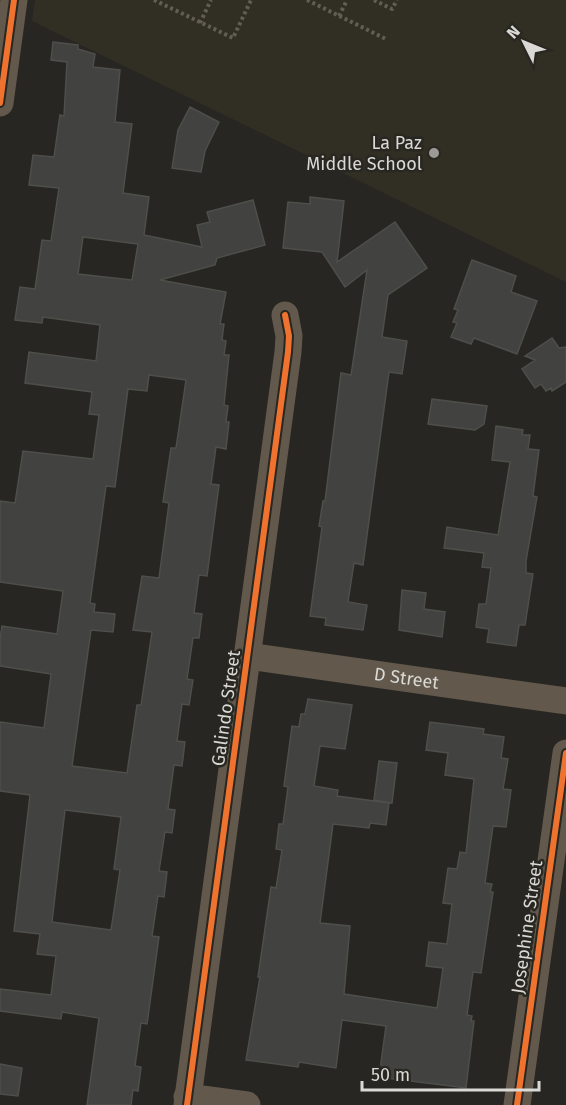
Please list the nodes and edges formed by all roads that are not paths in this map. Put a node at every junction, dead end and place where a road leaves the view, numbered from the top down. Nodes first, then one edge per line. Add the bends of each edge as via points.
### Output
1 (14, 0) edge
2 (0, 104) edge
3 (285, 315) dead end
4 (248, 656) junction
5 (566, 701) edge
6 (566, 753) edge
7 (187, 1101) edge
8 (247, 1105) edge
9 (517, 1105) edge

1 - 2 street
3 - 4 street, Galindo Street via 288,352
4 - 5 street, D Street
4 - 7 street, Galindo Street
6 - 9 street, Josephine Street
7 - 8 street

